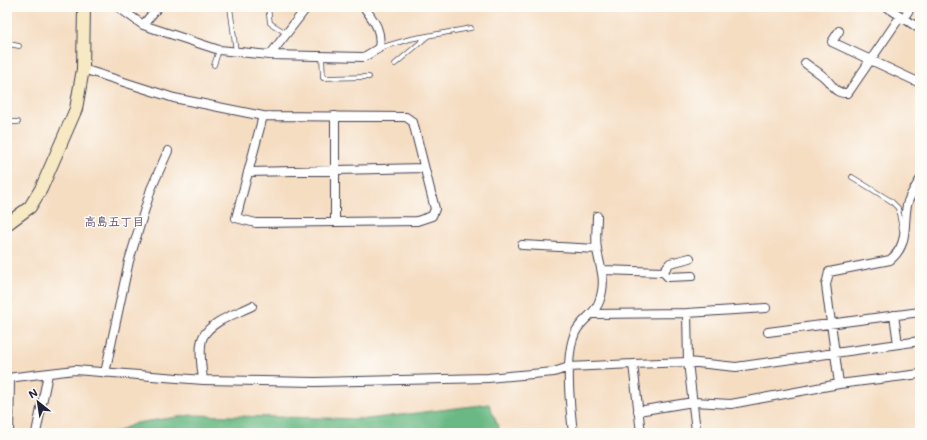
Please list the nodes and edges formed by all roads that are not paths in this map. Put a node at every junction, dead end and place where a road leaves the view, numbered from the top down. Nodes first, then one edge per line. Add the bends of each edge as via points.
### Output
1 (84, 7) edge
2 (118, 7) edge
3 (158, 7) edge
4 (230, 7) edge
5 (268, 7) edge
6 (307, 7) edge
7 (364, 7) edge
8 (887, 7) edge
9 (910, 7) edge
10 (902, 18) junction
11 (143, 25) junction
12 (471, 28) dead end
13 (920, 29) edge
14 (839, 31) dead end
15 (287, 34) junction
16 (428, 36) junction
17 (19, 46) dead end
18 (379, 48) junction
19 (7, 49) edge
20 (219, 50) junction
21 (236, 52) junction
22 (270, 55) junction
23 (322, 56) junction
24 (870, 61) junction
25 (804, 62) dead end
26 (395, 64) dead end
27 (214, 65) dead end
28 (83, 70) junction
29 (369, 77) dead end
30 (920, 83) edge
31 (263, 116) junction
32 (336, 116) junction
33 (7, 122) edge
34 (18, 122) dead end
35 (168, 151) dead end
36 (424, 168) junction
37 (335, 170) junction
38 (248, 172) junction
39 (852, 176) dead end
40 (920, 180) edge
41 (597, 216) dead end
42 (336, 221) junction
43 (7, 224) edge
44 (522, 245) dead end
45 (902, 246) junction
46 (597, 249) junction
47 (690, 258) dead end
48 (603, 270) junction
49 (663, 272) junction
50 (692, 276) dead end
51 (252, 306) dead end
52 (766, 308) dead end
53 (920, 312) edge
54 (687, 313) junction
55 (593, 314) junction
56 (894, 314) junction
57 (831, 323) junction
58 (768, 332) dead end
59 (920, 341) edge
60 (898, 344) junction
61 (834, 353) junction
62 (688, 362) junction
63 (633, 364) junction
64 (569, 368) junction
65 (105, 373) junction
66 (48, 374) junction
67 (920, 374) edge
68 (9, 378) edge
69 (203, 380) junction
70 (838, 384) junction
71 (693, 402) junction
72 (638, 411) junction
73 (696, 431) dead end
74 (9, 433) edge
75 (36, 433) edge
76 (573, 433) edge
77 (641, 433) edge

1 - 28 street
2 - 11 street
3 - 11 street
4 - 21 lane
5 - 15 lane via 270,24
6 - 15 street
7 - 18 street via 378,27
8 - 10 street
9 - 10 street
10 - 13 street
10 - 24 street
11 - 20 street
12 - 16 lane
14 - 24 street via 832,42
15 - 22 street
16 - 18 lane
16 - 26 lane
17 - 19 lane via 9,44
18 - 23 street via 364,58
20 - 21 street
20 - 27 lane
21 - 22 street
22 - 23 street
23 - 29 lane via 323,78
24 - 25 street via 848,93 843,93 830,85 827,79
24 - 30 street
28 - 31 street via 174,98
28 - 43 street via 76,109 41,189 30,207
31 - 32 street
31 - 38 street
32 - 36 street via 406,117 413,122
32 - 37 street
33 - 34 lane
35 - 65 street via 151,189 129,261
36 - 37 street
36 - 42 street via 435,209 432,216 417,221
37 - 38 street
37 - 42 street
38 - 42 street via 236,218 256,223
39 - 45 lane via 898,208
40 - 45 street via 907,205
41 - 46 street
44 - 46 street
45 - 57 street via 890,260 828,272 826,284
46 - 48 street
47 - 49 street via 670,263
48 - 49 street
48 - 55 street via 603,290
49 - 50 street via 668,277
51 - 69 street via 212,326 202,338
52 - 54 street
53 - 56 street
54 - 55 street
54 - 62 street
55 - 64 street via 576,330 569,355
56 - 57 street
56 - 60 street
57 - 58 street
57 - 61 street
59 - 60 street
60 - 61 street
61 - 62 street via 736,367
61 - 70 street
62 - 63 street
62 - 71 street
63 - 64 street
63 - 72 street
64 - 69 street via 523,375 434,380
64 - 76 street
65 - 66 street via 75,370
65 - 69 street
66 - 68 street
66 - 75 street
67 - 70 street
68 - 74 street
70 - 71 street via 731,404
71 - 72 street
71 - 73 street
72 - 77 street

